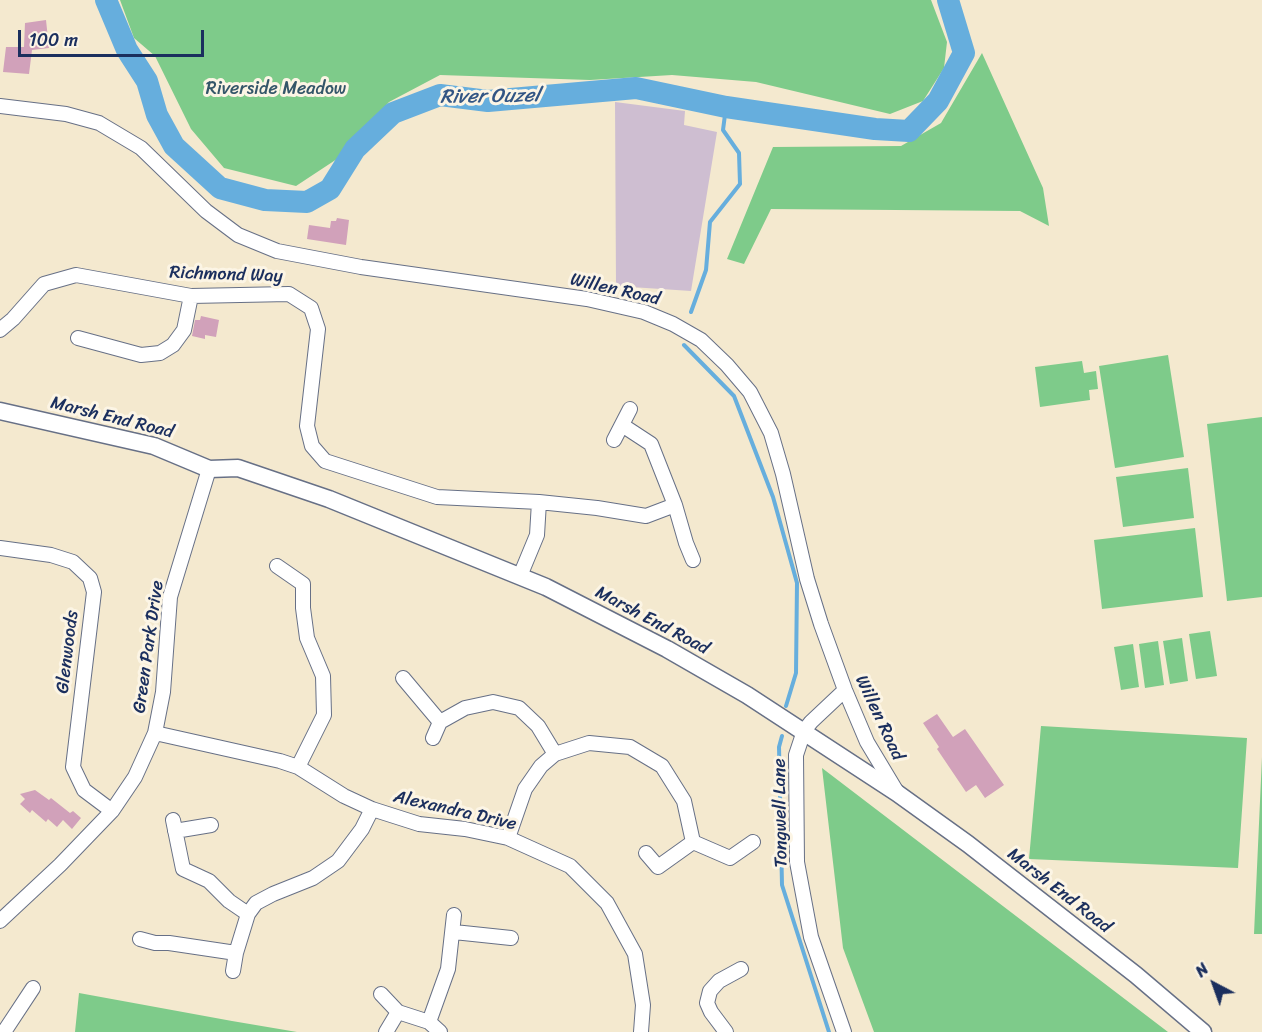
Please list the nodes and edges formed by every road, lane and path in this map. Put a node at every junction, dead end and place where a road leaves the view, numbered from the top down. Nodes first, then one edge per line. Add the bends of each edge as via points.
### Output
1 (0, 106) edge
2 (191, 296) junction
3 (0, 330) edge
4 (78, 338) dead end
5 (630, 409) dead end
6 (0, 411) edge
7 (622, 425) junction
8 (614, 440) dead end
9 (209, 469) junction
10 (539, 502) junction
11 (675, 505) junction
12 (0, 548) edge
13 (693, 560) dead end
14 (277, 566) dead end
15 (520, 576) junction
16 (403, 678) dead end
17 (845, 690) junction
18 (440, 722) junction
19 (804, 731) junction
20 (155, 733) junction
21 (433, 738) dead end
22 (555, 754) junction
23 (298, 767) junction
24 (897, 793) junction
25 (372, 809) junction
26 (112, 812) junction
27 (212, 825) dead end
28 (508, 838) junction
29 (693, 842) junction
30 (753, 842) dead end
31 (646, 853) dead end
32 (248, 914) junction
33 (454, 915) dead end
34 (0, 921) edge
35 (454, 932) junction
36 (511, 938) dead end
37 (140, 939) dead end
38 (236, 952) junction
39 (741, 969) dead end
40 (233, 971) dead end
41 (33, 988) dead end
42 (381, 994) dead end
43 (398, 1011) junction
44 (429, 1022) junction
45 (4, 1032) edge
46 (386, 1032) edge
47 (440, 1032) edge
48 (641, 1032) edge
49 (726, 1032) edge
50 (844, 1032) edge
51 (1203, 1032) edge

1 - 17 street, Willen Road via 66,114 99,123 141,148 206,211 238,235 277,251 587,299 644,312 701,340 750,392 771,434 820,624
2 - 3 street, Richmond Way via 75,275 44,284
2 - 4 street via 184,330 173,345 160,353 141,355
2 - 10 street, Richmond Way via 289,294 311,308 318,329 307,426 312,446 325,461 437,497
5 - 7 street
6 - 9 street, Marsh End Road via 154,446
7 - 8 street
7 - 11 street via 651,444
9 - 15 street, Marsh End Road via 238,468 330,499
9 - 20 street, Green Park Drive via 170,597 163,692
10 - 11 street, Richmond Way via 646,516
10 - 15 street via 537,535
11 - 13 street
12 - 26 street, Glenwoods via 73,562 90,578 94,592 73,767 84,790
14 - 23 street via 303,584 307,638 323,676 324,716
15 - 19 street, Marsh End Road via 667,649
16 - 18 street
17 - 19 street
17 - 24 street, Willen Road via 867,742
18 - 21 street
18 - 22 street via 465,708 493,702 519,708 538,726
19 - 24 street, Marsh End Road
19 - 50 street, Tongwell Lane via 796,755 797,862 811,938
20 - 23 street, Alexandra Drive
20 - 26 street, Green Park Drive via 135,777
22 - 28 street via 525,789
22 - 29 street via 590,743 630,747 662,766 684,801
23 - 25 street, Alexandra Drive
24 - 51 street, Marsh End Road via 1136,975
25 - 28 street, Alexandra Drive via 419,824
25 - 32 street via 338,861 313,878 256,903
26 - 34 street, Green Park Drive
27 - 32 street via 174,825 183,869 209,881
28 - 48 street, Alexandra Drive via 570,866 607,903 635,954 643,1005
29 - 30 street via 730,858
29 - 31 street via 658,867
32 - 38 street
33 - 35 street
35 - 36 street
35 - 44 street via 448,969
37 - 38 street
38 - 40 street
39 - 49 street via 705,988 711,1012
41 - 45 street
42 - 43 street
43 - 44 street
43 - 46 street
44 - 47 street

